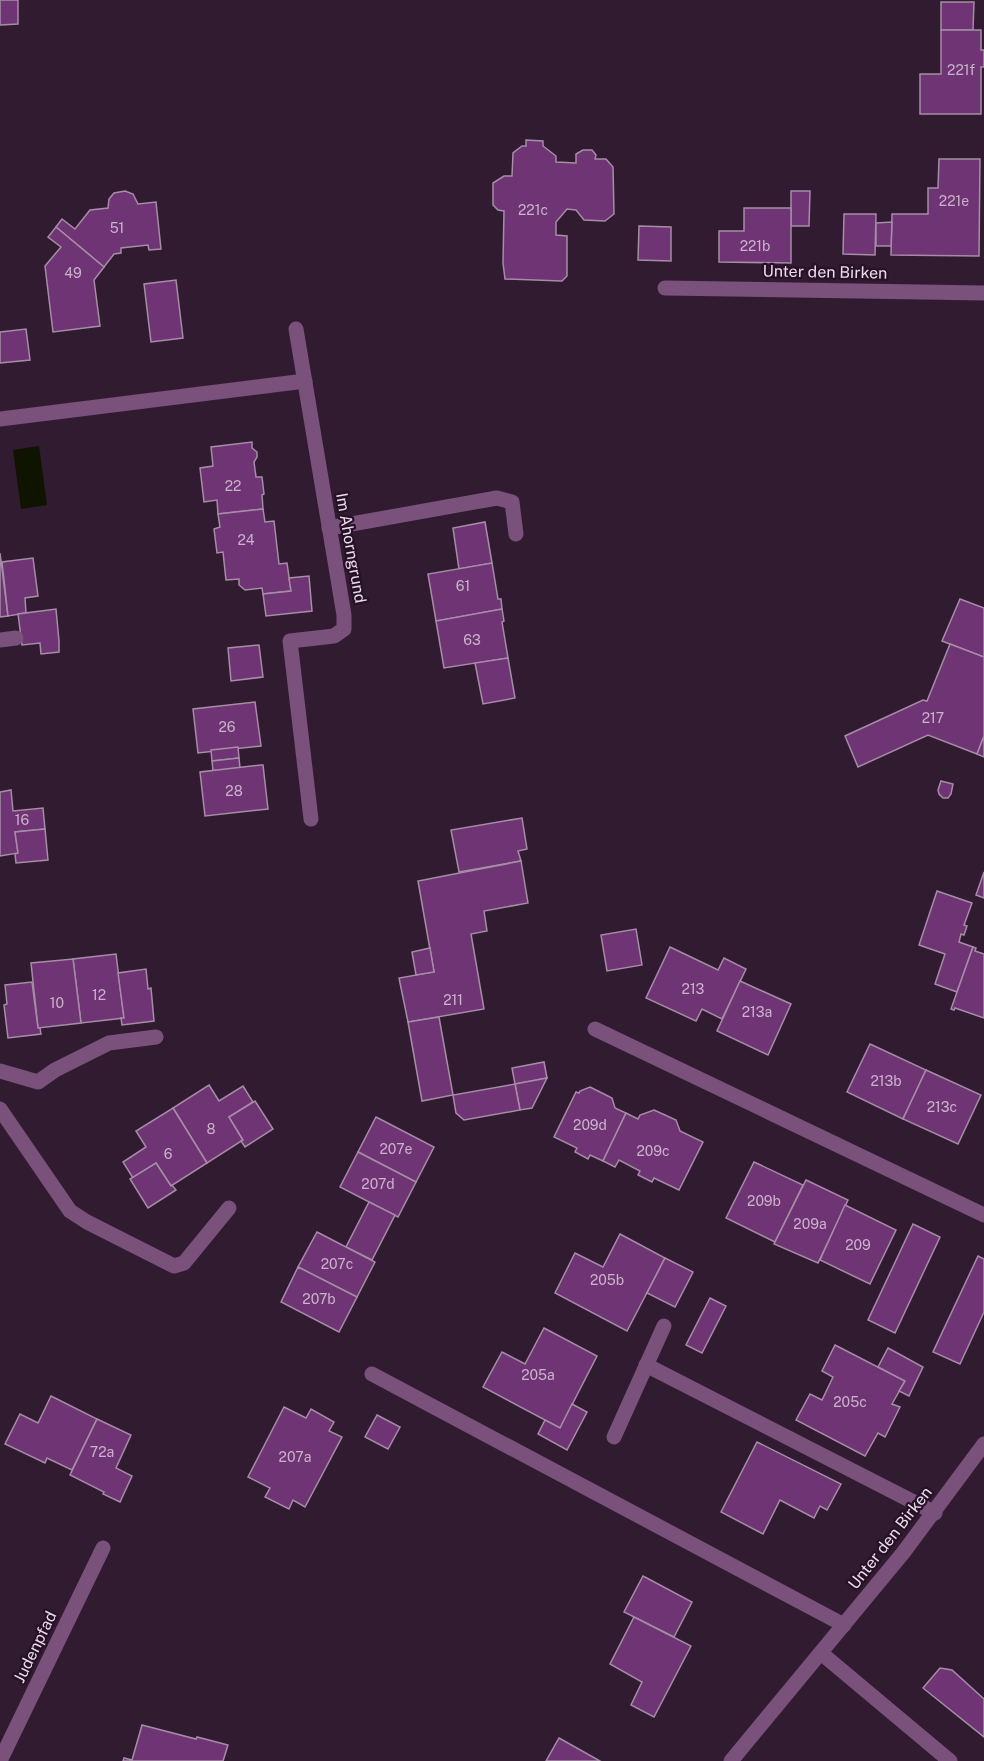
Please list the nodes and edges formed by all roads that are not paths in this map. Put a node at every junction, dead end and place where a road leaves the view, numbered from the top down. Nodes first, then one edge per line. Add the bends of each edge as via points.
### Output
1 (665, 288) dead end
2 (984, 292) edge
3 (296, 329) dead end
4 (305, 381) junction
5 (0, 420) edge
6 (329, 528) junction
7 (516, 534) dead end
8 (16, 638) dead end
9 (0, 640) edge
10 (311, 819) dead end
11 (595, 1029) dead end
12 (156, 1037) dead end
13 (0, 1071) edge
14 (0, 1109) edge
15 (229, 1208) dead end
16 (984, 1215) edge
17 (664, 1326) dead end
18 (646, 1365) junction
19 (372, 1374) dead end
20 (614, 1437) dead end
21 (984, 1444) edge
22 (934, 1513) junction
23 (103, 1548) dead end
24 (844, 1625) junction
25 (821, 1653) junction
26 (0, 1761) edge
27 (731, 1761) edge
28 (950, 1761) edge

1 - 2 street, Unter den Birken
3 - 4 street, Im Ahorngrund
4 - 5 street
4 - 6 street, Im Ahorngrund
6 - 7 street via 497,498 512,502
6 - 10 street, Im Ahorngrund via 344,629 334,636 290,640
8 - 9 street
11 - 16 street
12 - 13 street via 109,1042 38,1082
14 - 15 street via 70,1211 174,1266 184,1263
17 - 18 street
18 - 20 street
18 - 22 street
19 - 24 street
21 - 22 street, Unter den Birken
22 - 24 street, Unter den Birken
23 - 26 street, Judenpfad
24 - 25 street, Unter den Birken
25 - 27 street, Unter den Birken
25 - 28 street

